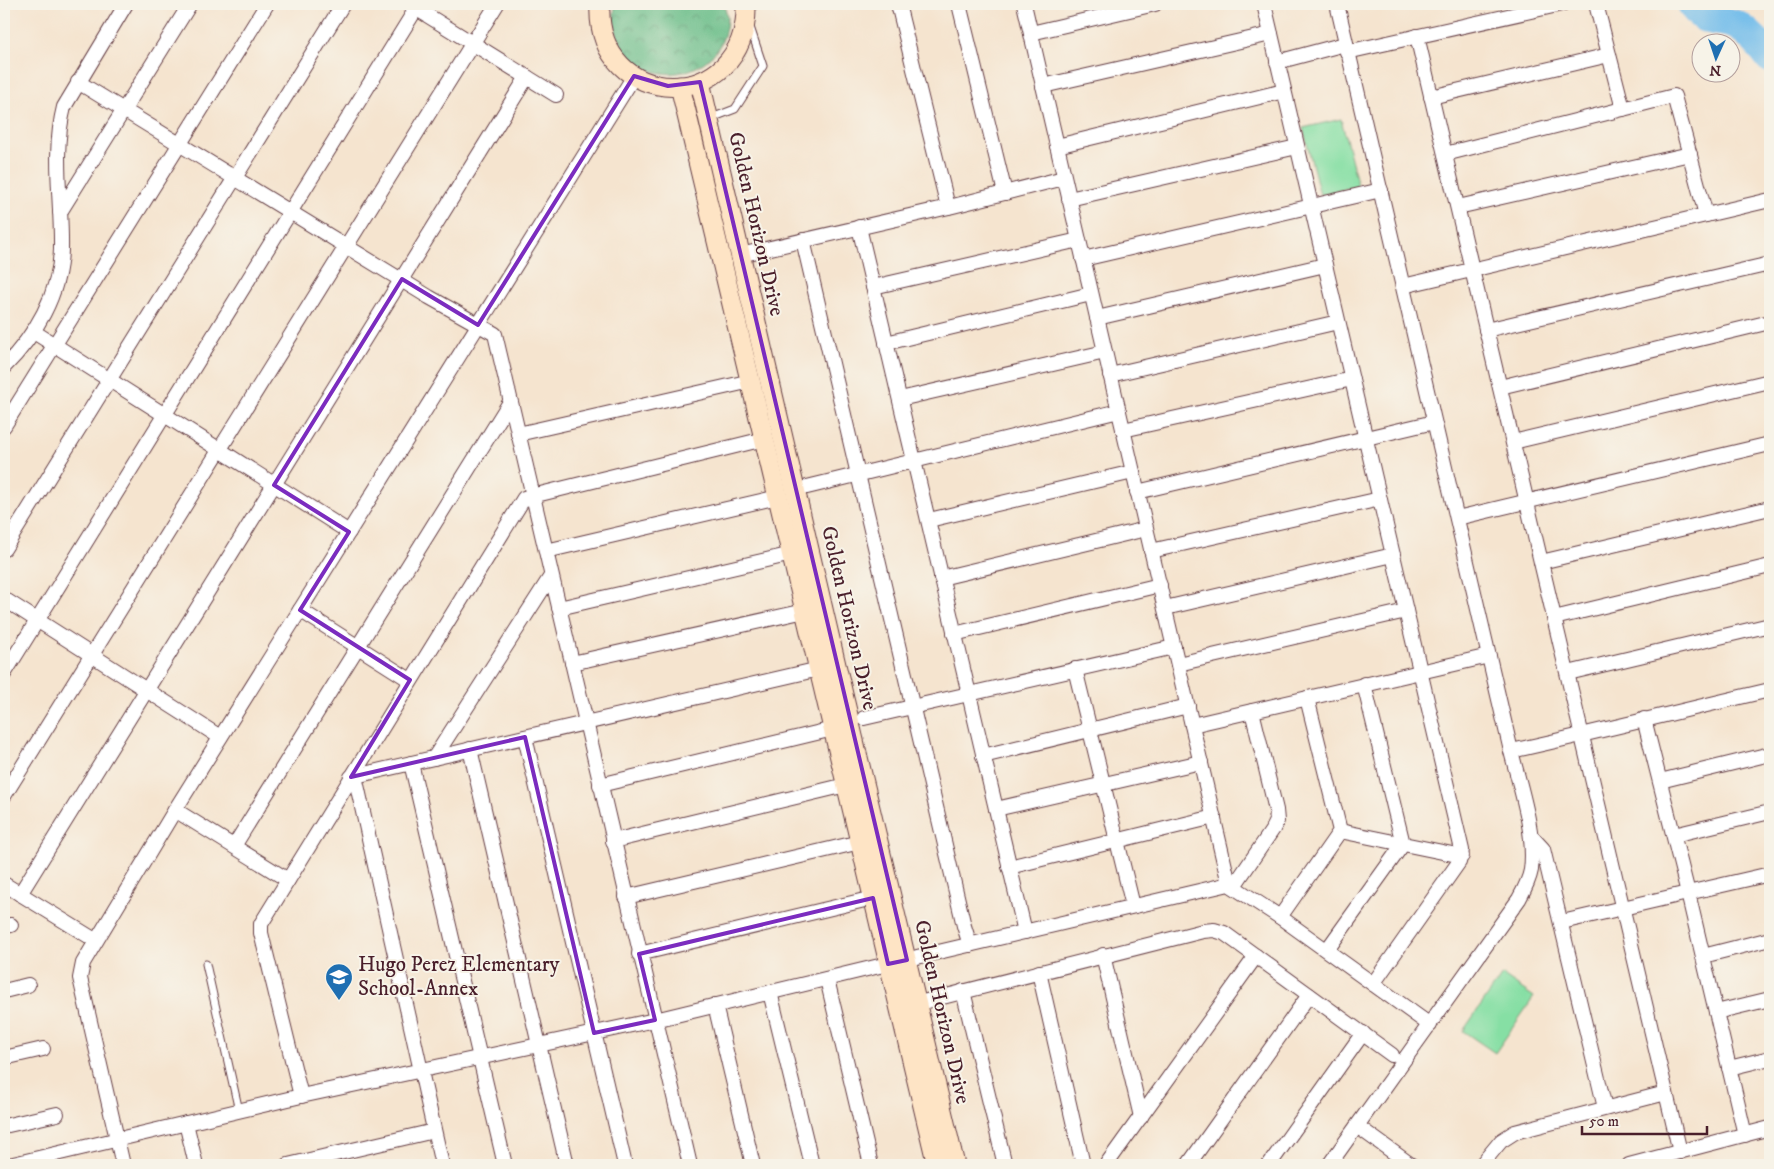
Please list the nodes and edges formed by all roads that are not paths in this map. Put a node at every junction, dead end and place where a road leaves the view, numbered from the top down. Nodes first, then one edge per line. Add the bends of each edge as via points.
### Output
1 (126, 4) edge
2 (190, 4) edge
3 (267, 4) edge
4 (343, 4) edge
5 (497, 4) edge
6 (600, 4) edge
7 (898, 4) edge
8 (959, 4) edge
9 (1024, 4) edge
10 (1155, 4) edge
11 (1264, 4) edge
12 (1336, 4) edge
13 (1562, 4) edge
14 (1596, 4) edge
15 (415, 5) edge
16 (746, 11) edge
17 (1031, 33) junction
18 (1271, 34) junction
19 (1417, 36) junction
20 (472, 43) junction
21 (1346, 48) junction
22 (1609, 55) junction
23 (1277, 62) junction
24 (634, 76) junction
25 (527, 77) junction
26 (78, 82) junction
27 (700, 82) junction
28 (680, 86) junction
29 (1043, 86) junction
30 (1284, 91) junction
31 (556, 95) dead end
32 (1432, 97) junction
33 (1623, 109) junction
34 (124, 110) junction
35 (709, 119) junction
36 (180, 144) junction
37 (1057, 146) junction
38 (1297, 147) junction
39 (1445, 154) junction
40 (1690, 154) junction
41 (235, 178) junction
42 (1064, 178) junction
43 (1381, 190) junction
44 (1005, 193) junction
45 (1069, 199) junction
46 (1770, 200) edge
47 (1311, 206) junction
48 (948, 207) junction
49 (1458, 207) junction
50 (290, 211) junction
51 (60, 212) junction
52 (1706, 215) junction
53 (859, 227) junction
54 (803, 240) junction
55 (1079, 240) junction
56 (347, 245) junction
57 (740, 255) junction
58 (1083, 259) junction
59 (1770, 264) edge
60 (1325, 265) junction
61 (1472, 270) junction
62 (402, 278) junction
63 (1403, 286) junction
64 (873, 288) junction
65 (1091, 294) junction
66 (1097, 318) junction
67 (1338, 322) junction
68 (1770, 322) edge
69 (478, 325) junction
70 (1486, 330) junction
71 (34, 332) junction
72 (886, 343) junction
73 (54, 345) junction
74 (1105, 352) junction
75 (4, 367) edge
76 (1110, 375) junction
77 (1352, 379) junction
78 (109, 380) junction
79 (751, 381) junction
80 (1770, 381) edge
81 (1500, 387) junction
82 (900, 399) junction
83 (510, 402) junction
84 (1119, 412) junction
85 (164, 415) junction
86 (1434, 422) junction
87 (4, 426) edge
88 (1123, 430) junction
89 (518, 434) junction
90 (1366, 438) junction
91 (764, 440) junction
92 (1513, 442) junction
93 (1770, 444) edge
94 (219, 450) junction
95 (915, 461) junction
96 (1133, 472) junction
97 (858, 474) junction
98 (274, 484) junction
99 (807, 487) dead end
100 (1137, 492) junction
101 (533, 496) junction
102 (778, 497) junction
103 (1380, 499) junction
104 (1527, 501) junction
105 (1770, 508) edge
106 (1457, 518) junction
107 (928, 520) junction
108 (1146, 529) junction
109 (349, 532) junction
110 (4, 549) edge
111 (546, 551) junction
112 (1151, 551) junction
113 (792, 554) junction
114 (1393, 554) junction
115 (1541, 562) junction
116 (1770, 566) edge
117 (551, 576) junction
118 (942, 578) junction
119 (1160, 585) junction
120 (4, 599) edge
121 (559, 608) junction
122 (1165, 608) junction
123 (300, 610) junction
124 (805, 610) junction
125 (1406, 611) junction
126 (1554, 618) junction
127 (37, 620) junction
128 (1770, 625) edge
129 (954, 634) junction
130 (358, 647) junction
131 (1174, 647) junction
132 (92, 655) junction
133 (1489, 656) junction
134 (572, 664) junction
135 (1178, 664) junction
136 (828, 667) junction
137 (1075, 669) junction
138 (1420, 671) junction
139 (4, 674) edge
140 (1568, 674) junction
141 (410, 680) junction
142 (1364, 684) junction
143 (147, 690) junction
144 (1770, 690) edge
145 (968, 694) junction
146 (1307, 698) junction
147 (1188, 706) junction
148 (911, 707) junction
149 (1252, 711) junction
150 (864, 718) dead end
151 (1644, 719) junction
152 (585, 723) junction
153 (1192, 725) junction
154 (833, 729) junction
155 (1090, 730) junction
156 (220, 736) junction
157 (1582, 736) junction
158 (525, 737) junction
159 (470, 749) junction
160 (1511, 751) junction
161 (1770, 754) edge
162 (983, 756) junction
163 (434, 758) junction
164 (1201, 762) junction
165 (411, 763) junction
166 (353, 776) junction
167 (1660, 781) junction
168 (1103, 784) junction
169 (600, 785) junction
170 (846, 785) junction
171 (4, 796) edge
172 (996, 809) junction
173 (175, 810) junction
174 (1770, 812) edge
175 (1214, 817) junction
176 (1340, 831) junction
177 (1674, 835) junction
178 (1531, 836) junction
179 (613, 840) junction
180 (1117, 841) junction
181 (860, 842) junction
182 (1403, 844) junction
183 (234, 846) junction
184 (1462, 856) junction
185 (1009, 867) junction
186 (1770, 874) edge
187 (288, 880) junction
188 (4, 884) edge
189 (1232, 885) junction
190 (1688, 893) junction
191 (20, 894) junction
192 (626, 897) junction
193 (873, 898) junction
194 (1133, 906) junction
195 (1623, 908) junction
196 (1280, 917) junction
197 (1562, 922) junction
198 (1025, 932) junction
199 (1770, 939) edge
200 (95, 940) junction
201 (970, 945) junction
202 (1327, 950) junction
203 (640, 954) junction
204 (1103, 955) junction
205 (1256, 956) junction
206 (1703, 956) junction
207 (912, 959) junction
208 (206, 964) dead end
209 (888, 964) junction
210 (1039, 972) junction
211 (827, 979) junction
212 (1373, 984) junction
213 (28, 985) dead end
214 (4, 991) edge
215 (963, 991) junction
216 (770, 992) junction
217 (1309, 995) junction
218 (1770, 999) edge
219 (917, 1003) junction
220 (715, 1005) junction
221 (898, 1008) junction
222 (1716, 1012) junction
223 (655, 1020) junction
224 (1430, 1024) junction
225 (594, 1033) junction
226 (1363, 1034) junction
227 (539, 1045) junction
228 (42, 1049) dead end
229 (1392, 1055) dead end
230 (4, 1058) edge
231 (480, 1058) junction
232 (1770, 1058) edge
233 (1729, 1068) junction
234 (420, 1071) junction
235 (1666, 1093) junction
236 (300, 1096) junction
237 (1605, 1108) junction
238 (239, 1111) junction
239 (57, 1114) dead end
240 (1141, 1117) junction
241 (186, 1123) junction
242 (4, 1126) edge
243 (1357, 1126) junction
244 (1770, 1128) edge
245 (434, 1131) junction
246 (1744, 1135) junction
247 (118, 1140) junction
248 (1680, 1152) junction
249 (50, 1160) edge
250 (8, 1165) edge
251 (123, 1165) edge
252 (196, 1165) edge
253 (288, 1165) edge
254 (442, 1165) edge
255 (506, 1165) edge
256 (567, 1165) edge
257 (625, 1165) edge
258 (690, 1165) edge
259 (753, 1165) edge
260 (812, 1165) edge
261 (871, 1165) edge
262 (937, 1165) edge
263 (956, 1165) edge
264 (1005, 1165) edge
265 (1083, 1165) edge
266 (1106, 1165) edge
267 (1188, 1165) edge
268 (1269, 1165) edge
269 (1329, 1165) edge
270 (1411, 1165) edge
271 (1481, 1165) edge
272 (1629, 1165) edge

1 - 26 street
2 - 34 street
3 - 36 street
4 - 41 street
5 - 20 street
6 - 24 street via 601,27 609,50
7 - 48 street
8 - 44 street
9 - 17 street
10 - 17 street
11 - 18 street
12 - 21 street
13 - 19 street
14 - 22 street
15 - 20 street
15 - 50 street
16 - 27 street via 744,31 733,56
16 - 35 lane via 763,66 735,109
17 - 29 street
18 - 23 street
18 - 29 street
19 - 21 street
19 - 32 street
20 - 25 street
20 - 56 street
21 - 23 street
21 - 43 street
22 - 32 street
22 - 33 street
23 - 30 street
24 - 28 street via 656,85
24 - 69 street
25 - 31 street
25 - 62 street
26 - 34 street
26 - 51 street via 64,108 59,126
27 - 28 street
27 - 35 street, Golden Horizon Drive
28 - 79 street, Golden Horizon Drive
29 - 37 street
30 - 37 street
30 - 38 street
32 - 39 street
33 - 39 street
33 - 40 street via 1674,96
34 - 36 street
34 - 51 street
35 - 57 street, Golden Horizon Drive
36 - 41 street
36 - 73 street
37 - 42 street
38 - 45 street
38 - 47 street
39 - 49 street
40 - 49 street
40 - 52 street
41 - 50 street
41 - 78 street
42 - 44 street
42 - 45 street
43 - 47 street
43 - 63 street
44 - 48 street
45 - 55 street
46 - 52 street
47 - 58 street
47 - 60 street
48 - 53 street
49 - 61 street
50 - 56 street
50 - 85 street
51 - 71 street via 59,273 51,299
52 - 61 street
53 - 54 street
53 - 64 street
54 - 57 street
54 - 97 street
55 - 58 street
55 - 64 street
56 - 62 street
56 - 94 street
57 - 136 street, Golden Horizon Drive
58 - 65 street
59 - 70 street
60 - 66 street
60 - 67 street
61 - 63 street
61 - 70 street
62 - 69 street
62 - 98 street
63 - 86 street
64 - 72 street
65 - 66 street
65 - 72 street
66 - 74 street
67 - 76 street
67 - 77 street
68 - 81 street
69 - 83 street via 495,334
69 - 109 street
70 - 81 street
71 - 73 street
71 - 75 street
72 - 82 street
73 - 78 street
73 - 87 street
74 - 76 street
74 - 82 street
76 - 84 street
77 - 88 street
77 - 90 street
78 - 85 street
78 - 110 street
79 - 89 street
79 - 91 street, Golden Horizon Drive
80 - 92 street
81 - 92 street
82 - 95 street
83 - 89 street
83 - 130 street
84 - 88 street
84 - 95 street
85 - 94 street
85 - 127 street
86 - 90 street
86 - 106 street
88 - 96 street
89 - 101 street
90 - 100 street
90 - 103 street
91 - 101 street
91 - 102 street, Golden Horizon Drive
92 - 104 street
93 - 104 street
94 - 98 street
94 - 132 street
95 - 97 street
95 - 107 street
96 - 100 street
96 - 107 street
97 - 99 street
97 - 148 street
98 - 109 street
98 - 143 street
100 - 108 street
101 - 111 street
101 - 141 street via 524,498
102 - 111 street
102 - 113 street, Golden Horizon Drive
103 - 112 street
103 - 114 street
104 - 106 street
104 - 115 street
105 - 115 street
106 - 133 street
107 - 118 street
108 - 112 street
108 - 118 street
109 - 123 street
111 - 117 street
112 - 119 street
113 - 121 street
113 - 124 street, Golden Horizon Drive
114 - 122 street
114 - 125 street
115 - 126 street
116 - 126 street
117 - 121 street
117 - 163 street
118 - 129 street
119 - 122 street
119 - 129 street
120 - 127 street
121 - 134 street
122 - 131 street
123 - 130 street
123 - 156 street
124 - 134 street
124 - 136 street, Golden Horizon Drive
125 - 135 street
125 - 138 street
126 - 140 street
127 - 132 street
127 - 139 street
128 - 140 street
129 - 145 street
130 - 141 street
130 - 183 street
131 - 135 street
131 - 137 street
132 - 143 street
132 - 171 street
133 - 138 street
133 - 160 street
134 - 152 street
135 - 147 street
136 - 152 street
136 - 154 street, Golden Horizon Drive
136 - 207 street, Golden Horizon Drive
137 - 145 street
137 - 155 street
138 - 142 street
138 - 184 street
140 - 157 street
141 - 166 street
142 - 146 street
142 - 182 street
143 - 156 street
143 - 191 street
144 - 151 street
145 - 148 street
145 - 162 street
146 - 149 street
146 - 176 street
147 - 153 street
147 - 155 street
148 - 150 street
148 - 201 street
149 - 153 street
149 - 189 street via 1277,821
151 - 157 street
151 - 167 street
152 - 158 street
152 - 169 street
153 - 164 street
154 - 169 street
154 - 170 street, Golden Horizon Drive
155 - 162 street
155 - 168 street
156 - 173 street
157 - 160 street
157 - 195 street
158 - 159 street
158 - 225 street
159 - 163 street
159 - 227 street
160 - 178 street
161 - 167 street
162 - 172 street
163 - 165 street
164 - 168 street
164 - 175 street
165 - 166 street
165 - 231 street
166 - 187 street
166 - 234 street
167 - 177 street
168 - 172 street
168 - 180 street
169 - 179 street
170 - 179 street
170 - 181 street, Golden Horizon Drive
172 - 185 street
173 - 183 street
173 - 200 street
174 - 177 street
175 - 180 street
175 - 189 street
176 - 182 street
176 - 196 street
177 - 190 street
178 - 197 street via 1543,849
178 - 224 street via 1532,855 1526,887
179 - 192 street
180 - 185 street
180 - 194 street
181 - 192 street
181 - 193 street, Golden Horizon Drive
182 - 184 street
182 - 202 street
183 - 187 street
184 - 212 street
185 - 198 street
186 - 190 street
187 - 236 street via 261,924 261,933
188 - 191 street
189 - 194 street
189 - 196 street
190 - 195 street
190 - 206 street
191 - 200 street
192 - 203 street
193 - 203 street
193 - 209 street, Golden Horizon Drive
194 - 198 street
195 - 197 street
195 - 235 street
196 - 202 street
197 - 237 street
198 - 201 street
199 - 206 street
200 - 247 street via 82,963 80,978
201 - 207 street
202 - 212 street
203 - 223 street
204 - 205 street via 1214,930 1224,933
204 - 210 street
204 - 240 street
205 - 217 street
205 - 240 street
206 - 222 street
207 - 209 street
207 - 219 street, Golden Horizon Drive
208 - 238 lane
209 - 211 street
209 - 221 street, Golden Horizon Drive
210 - 215 street
210 - 265 street
211 - 216 street
211 - 261 street
212 - 224 street
213 - 214 street
215 - 219 street
215 - 264 street
216 - 220 street
216 - 260 street
217 - 226 street
217 - 267 street
218 - 222 street
219 - 221 street
219 - 263 street, Golden Horizon Drive
220 - 223 street
220 - 259 street
221 - 262 street, Golden Horizon Drive
222 - 233 street
223 - 225 street
223 - 258 street
224 - 243 street
225 - 227 street
225 - 257 street
226 - 229 street
226 - 268 street
227 - 231 street
227 - 256 street
228 - 230 street
231 - 234 street
231 - 255 street
232 - 233 street
233 - 246 street
234 - 236 street
234 - 245 street
235 - 237 street
235 - 248 street
236 - 238 street
237 - 271 street via 1515,1132 1505,1137
238 - 241 street
239 - 242 street
240 - 266 street
241 - 247 street
241 - 252 street
243 - 269 street
243 - 270 street
244 - 246 street
245 - 253 street
245 - 254 street
246 - 248 street
247 - 249 street
247 - 251 street
248 - 272 street
249 - 250 street

